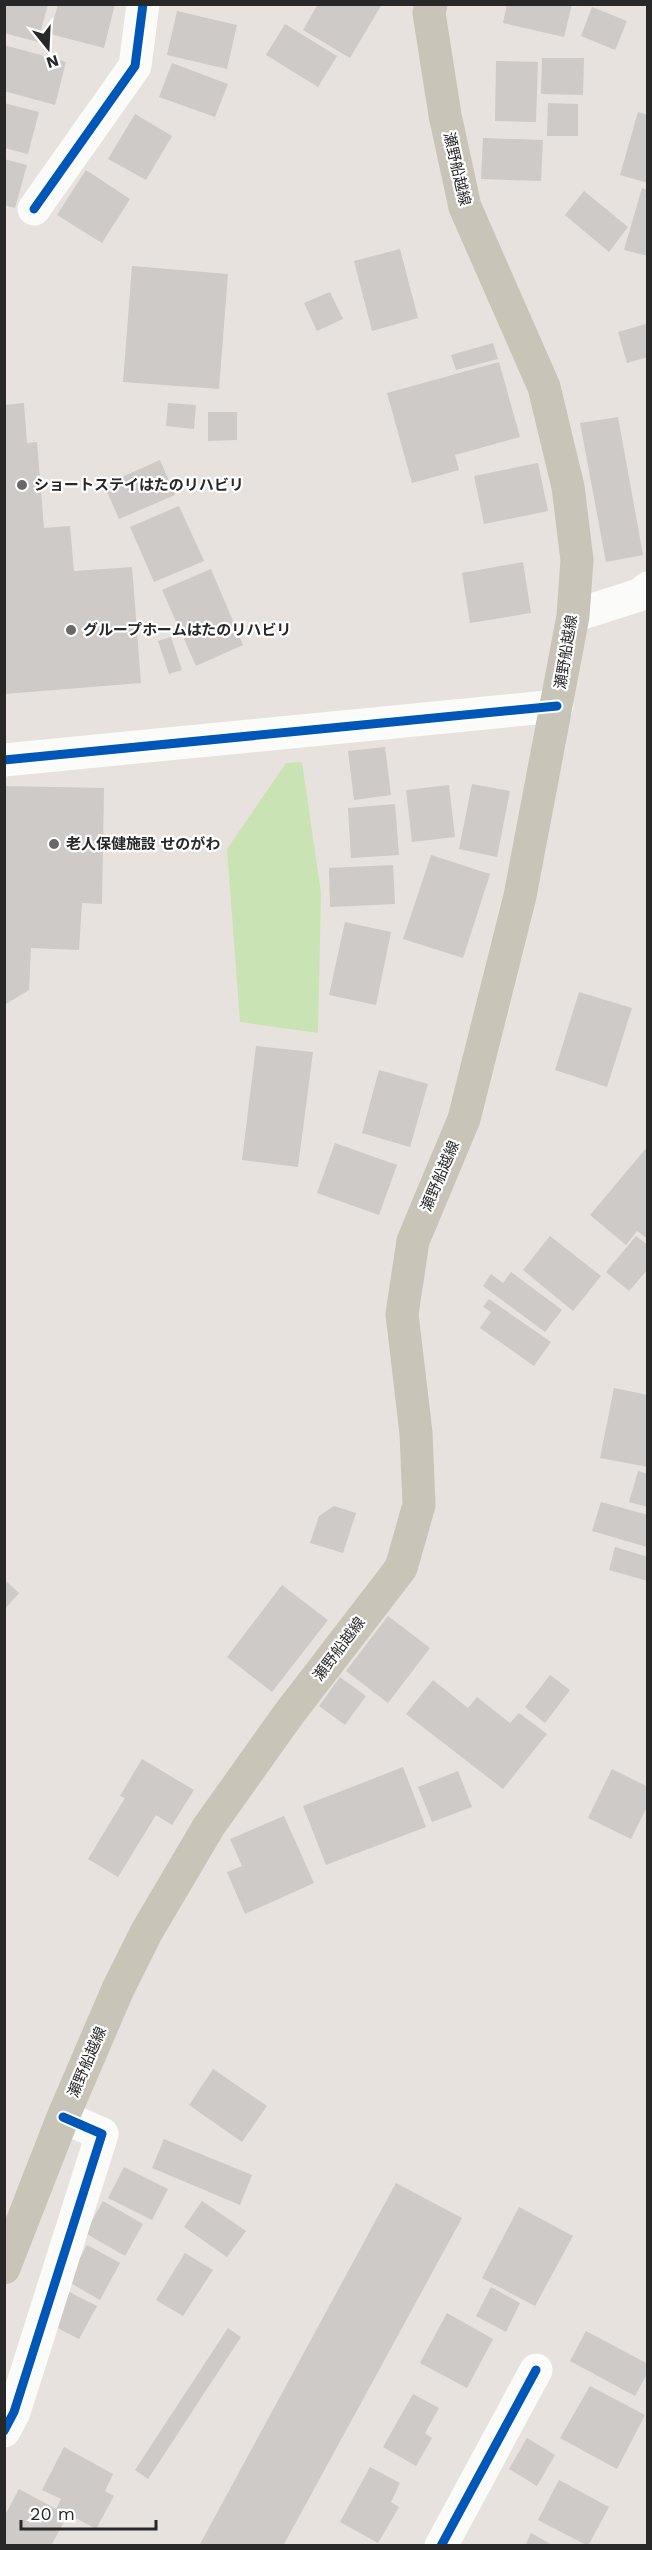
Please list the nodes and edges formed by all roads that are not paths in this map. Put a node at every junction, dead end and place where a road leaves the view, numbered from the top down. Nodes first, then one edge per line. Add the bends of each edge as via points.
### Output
1 (143, 4) edge
2 (431, 4) edge
3 (34, 209) dead end
4 (648, 588) edge
5 (573, 616) junction
6 (557, 706) junction
7 (4, 760) edge
8 (63, 2117) junction
9 (4, 2268) edge
10 (536, 2370) dead end
11 (4, 2431) edge
12 (441, 2546) edge

1 - 3 street via 135,66
2 - 5 main road, 瀬野船越線 via 429,13 445,115 465,207 544,387 568,487 577,560
4 - 5 street via 639,595
5 - 6 main road, 瀬野船越線
6 - 7 street
6 - 8 main road, 瀬野船越線 via 520,896 464,1119 413,1241 402,1314 416,1433 418,1504 401,1568 209,1826 147,1931
8 - 9 main road, 瀬野船越線
8 - 11 street via 102,2134 14,2412
10 - 12 street

